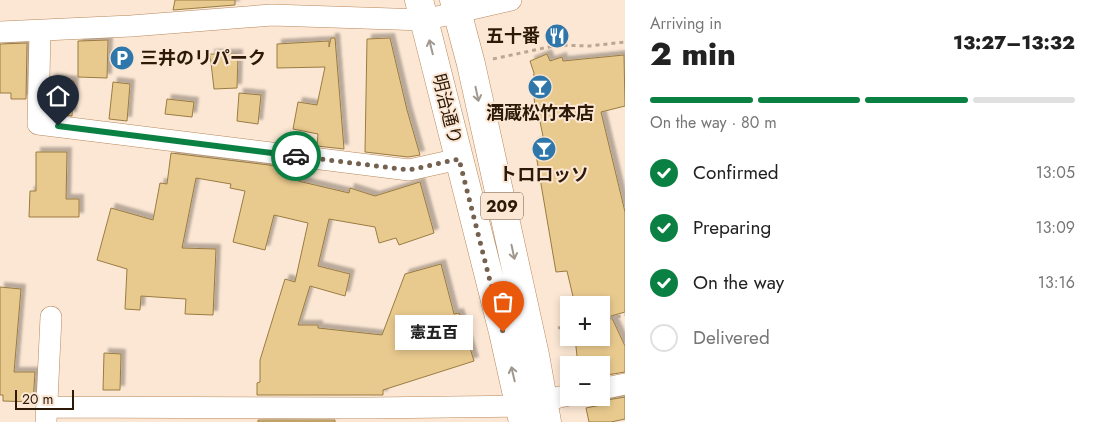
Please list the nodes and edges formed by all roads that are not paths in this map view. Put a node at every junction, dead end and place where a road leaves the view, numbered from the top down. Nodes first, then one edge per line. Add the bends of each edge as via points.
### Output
1 (511, 0) edge
2 (456, 6) edge
3 (356, 8) edge
4 (422, 10) edge
5 (40, 31) junction
6 (0, 32) edge
7 (459, 159) junction
8 (51, 317) dead end
9 (625, 384) edge
10 (610, 387) edge
11 (541, 409) edge
12 (47, 414) edge
13 (210, 415) edge
14 (369, 415) edge

1 - 2 street
2 - 4 street
2 -> 11 highway, 明治通り / 209 via 471,64
3 - 4 street
3 - 5 street
7 -> 4 highway, 明治通り / 209
5 - 6 street
5 - 7 street via 38,124 409,170
11 -> 7 highway, 明治通り / 209 via 503,332
8 - 12 street
9 - 10 street
11 - 14 street
12 - 13 street
13 - 14 street

